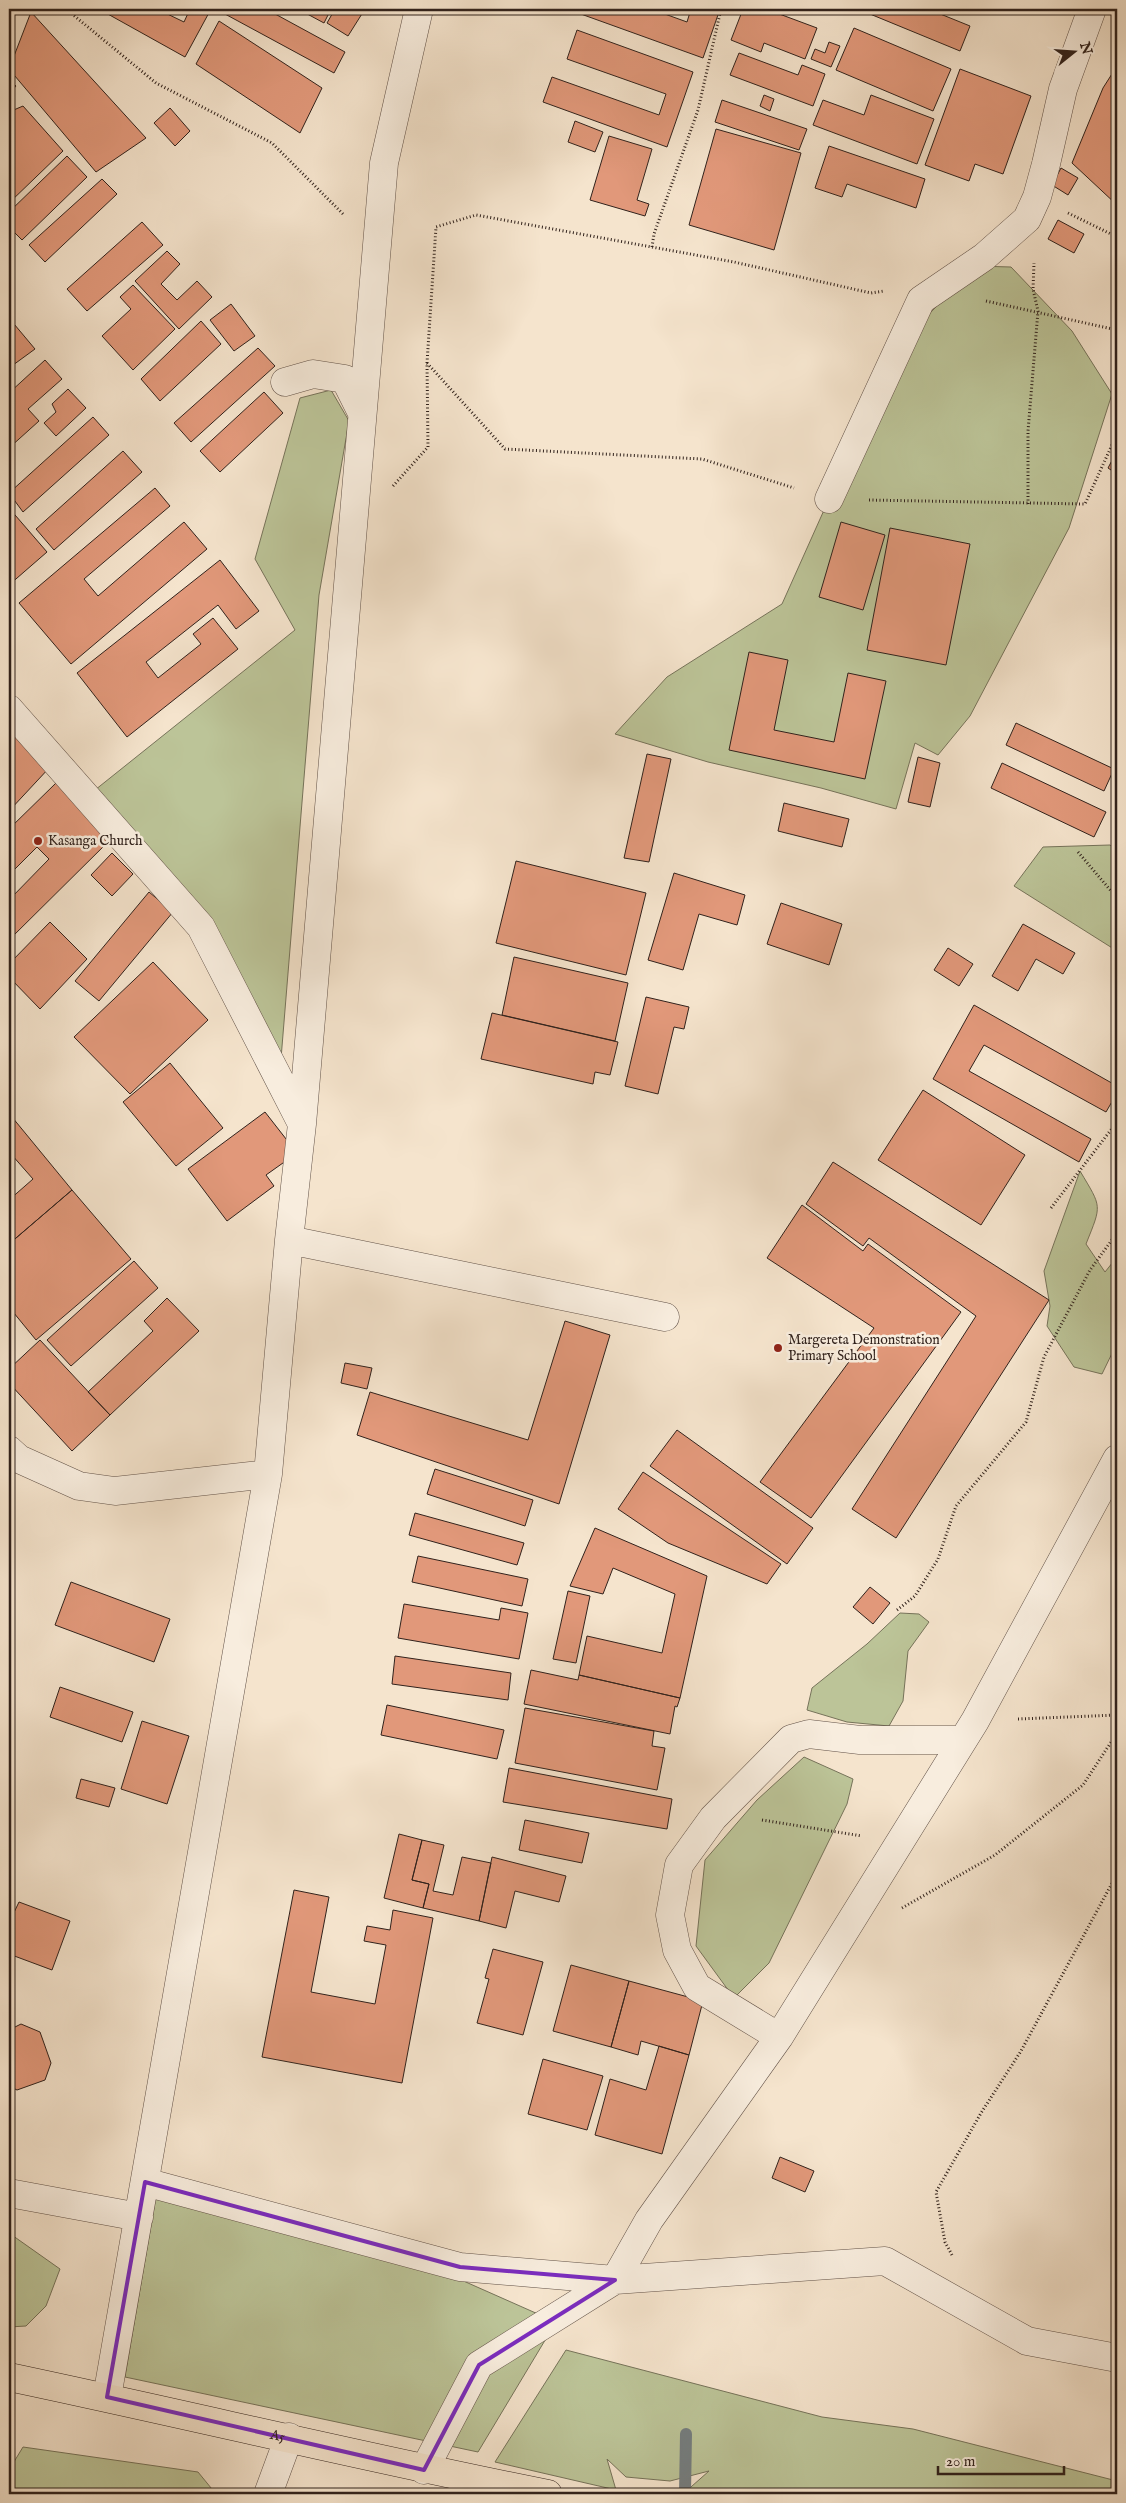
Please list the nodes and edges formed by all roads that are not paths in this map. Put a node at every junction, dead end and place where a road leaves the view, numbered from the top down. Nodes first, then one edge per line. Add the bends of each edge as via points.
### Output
1 (420, 9) edge
2 (1092, 9) edge
3 (285, 382) dead end
4 (362, 413) junction
5 (829, 499) road end
6 (9, 709) edge
7 (302, 1124) junction
8 (289, 1240) junction
9 (665, 1317) dead end
10 (12, 1458) edge
11 (1117, 1459) edge
12 (268, 1474) junction
13 (969, 1730) junction
14 (779, 2037) junction
15 (145, 2182) junction
16 (9, 2193) edge
17 (139, 2217) junction
18 (615, 2280) junction
19 (1117, 2358) edge
20 (9, 2377) edge
21 (107, 2397) junction
22 (289, 2437) junction
23 (424, 2470) junction
24 (268, 2494) edge
25 (548, 2494) edge

1 - 4 street via 384,163
2 - 5 street via 1063,89 1037,197 1027,219 984,257 921,300
3 - 4 street via 313,374 345,378
4 - 7 street
6 - 7 street via 201,927
7 - 8 street
8 - 9 street
8 - 12 street
10 - 12 street via 79,1486 115,1491
11 - 13 street
12 - 15 street
13 - 14 street
13 - 14 street via 860,1740 810,1734 792,1739 713,1818 679,1864 670,1915 677,1950 697,1987
14 - 18 street via 649,2220
15 - 17 street
15 - 18 street via 460,2267
16 - 17 street
17 - 21 street
18 - 19 street via 885,2261 1026,2341
18 - 23 street via 479,2365
20 - 21 highway, A5 / A5
21 - 22 highway, A5 / A5
22 - 23 highway, A5 / A5
22 - 24 street
23 - 25 highway, A5 / A5

